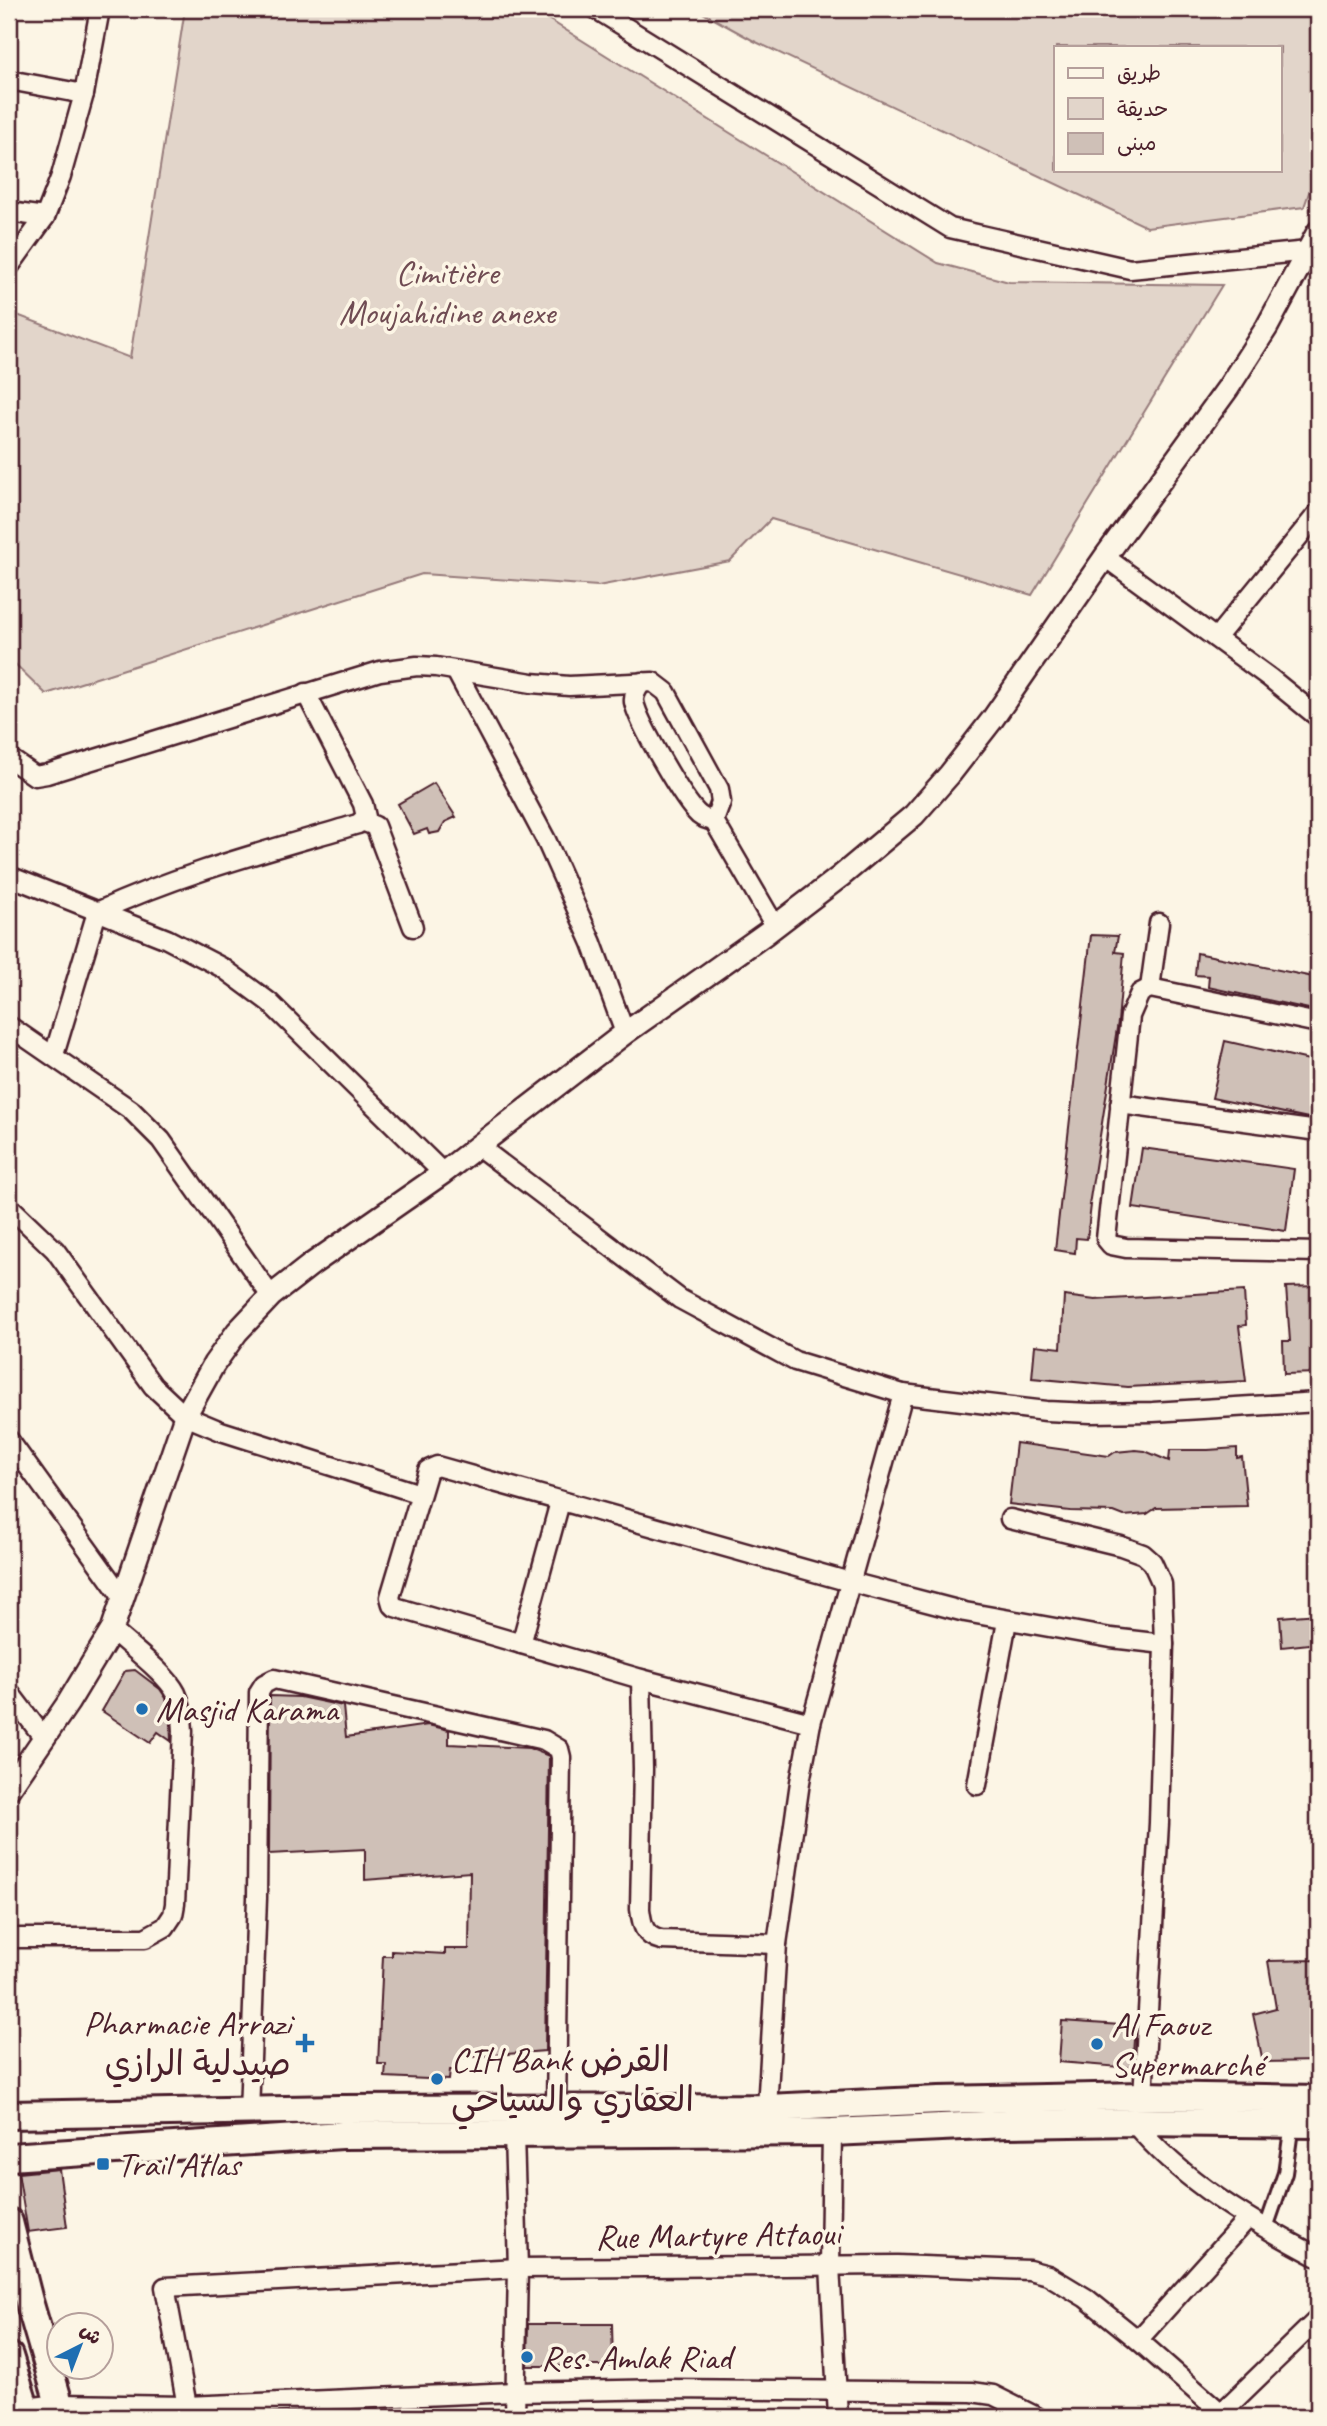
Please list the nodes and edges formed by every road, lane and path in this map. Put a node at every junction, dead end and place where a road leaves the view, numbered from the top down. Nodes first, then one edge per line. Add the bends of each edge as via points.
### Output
1 (100, 9) edge
2 (596, 9) edge
3 (9, 80) edge
4 (84, 94) junction
5 (9, 212) edge
6 (45, 217) junction
7 (1318, 232) edge
8 (1308, 251) junction
9 (9, 267) edge
10 (1318, 513) edge
11 (1105, 557) junction
12 (1216, 638) junction
13 (456, 671) junction
14 (642, 682) junction
15 (306, 692) junction
16 (1318, 717) edge
17 (9, 758) edge
18 (362, 821) junction
19 (714, 821) junction
20 (9, 876) edge
21 (97, 912) junction
22 (1159, 923) dead end
23 (775, 926) junction
24 (413, 927) dead end
25 (1150, 988) junction
26 (1318, 1023) edge
27 (9, 1026) edge
28 (625, 1033) junction
29 (54, 1055) junction
30 (1119, 1104) junction
31 (1318, 1131) edge
32 (478, 1146) junction
33 (443, 1173) junction
34 (9, 1206) edge
35 (1318, 1252) edge
36 (271, 1296) junction
37 (903, 1394) junction
38 (1318, 1402) edge
39 (185, 1416) junction
40 (9, 1440) edge
41 (420, 1494) junction
42 (560, 1502) junction
43 (1010, 1519) dead end
44 (850, 1582) junction
45 (123, 1598) junction
46 (1007, 1621) junction
47 (112, 1630) junction
48 (521, 1644) junction
49 (1164, 1644) junction
50 (641, 1679) junction
51 (9, 1692) edge
52 (811, 1723) junction
53 (44, 1738) junction
54 (977, 1785) dead end
55 (9, 1789) edge
56 (9, 1938) edge
57 (778, 1944) junction
58 (1143, 2096) junction
59 (1318, 2099) edge
60 (768, 2108) junction
61 (556, 2110) junction
62 (248, 2113) junction
63 (9, 2115) edge
64 (1133, 2122) junction
65 (1305, 2123) edge
66 (832, 2132) junction
67 (514, 2135) junction
68 (9, 2157) edge
69 (1248, 2218) junction
70 (9, 2222) edge
71 (1266, 2228) junction
72 (1318, 2257) edge
73 (830, 2266) junction
74 (518, 2268) junction
75 (1318, 2319) edge
76 (1138, 2340) junction
77 (11, 2369) edge
78 (837, 2389) junction
79 (515, 2392) junction
80 (61, 2411) edge
81 (187, 2411) edge
82 (27, 2413) edge
83 (1219, 2415) edge
84 (515, 2417) edge
85 (838, 2417) edge
86 (1037, 2417) edge

1 - 4 street
2 - 8 street via 950,228 1130,269
3 - 4 street
4 - 6 street
5 - 6 street
6 - 9 street
7 - 8 street
8 - 11 street via 1247,359
10 - 12 street
11 - 12 street
11 - 23 street via 992,720 934,793 886,839
12 - 16 street
13 - 14 street via 569,686
13 - 15 street via 418,666 380,671
13 - 28 street via 546,840 592,943
14 - 19 street via 633,700 648,734 693,809
14 - 19 street via 653,682 666,692 719,789 721,802
15 - 17 street via 47,774 35,776
15 - 18 street via 363,804
18 - 21 street via 215,866
18 - 24 street via 375,826
19 - 23 street
20 - 21 street
21 - 29 street
21 - 33 street via 167,939 223,968 269,1002
22 - 25 street
23 - 28 street
25 - 26 street
25 - 30 street via 1140,993 1130,1016
27 - 29 street
28 - 32 street
29 - 36 street via 131,1110 161,1140
30 - 31 street
30 - 35 street via 1106,1238 1111,1245
32 - 33 street
32 - 37 street via 680,1299 795,1361
33 - 36 street
34 - 39 street via 55,1250 153,1386
36 - 39 street via 237,1332
37 - 38 street via 1091,1413
37 - 44 street
39 - 41 street
39 - 45 street
40 - 45 street
41 - 42 street via 428,1470 437,1466
41 - 48 street via 390,1597 392,1604
42 - 44 street
42 - 48 street
43 - 49 street via 1143,1554 1162,1584
44 - 46 street
44 - 52 street
45 - 47 street
46 - 49 street
46 - 54 street
47 - 53 street
47 - 56 street via 167,1679 181,1707 173,1915 162,1930 145,1938
48 - 50 street
49 - 58 street
50 - 52 street
50 - 57 street via 643,1927 652,1938 662,1940
51 - 53 street
52 - 57 street
53 - 55 street
57 - 60 street
58 - 59 main road
58 - 60 main road
60 - 61 main road
61 - 62 main road
61 - 62 street via 559,1749 544,1740 274,1679 259,1692
62 - 63 main road
64 - 65 main road
64 - 66 main road
64 - 69 street via 1179,2170
65 - 71 street
66 - 67 main road
66 - 73 street
67 - 68 main road via 342,2135
67 - 74 street
69 - 71 street
69 - 76 street
70 - 80 main road
71 - 72 street
73 - 74 street, Rue Martyre Attaoui
73 - 76 street, Rue Martyre Attaoui via 1028,2270 1067,2285
73 - 78 street
74 - 79 street
74 - 81 street, Rue Martyre Attaoui via 165,2287
75 - 83 street
76 - 83 street, Rue Martyre Attaoui
77 - 82 main road
78 - 79 street
78 - 85 street
78 - 86 street via 972,2392 993,2395
79 - 81 street
79 - 84 street
80 - 81 street
80 - 82 street

